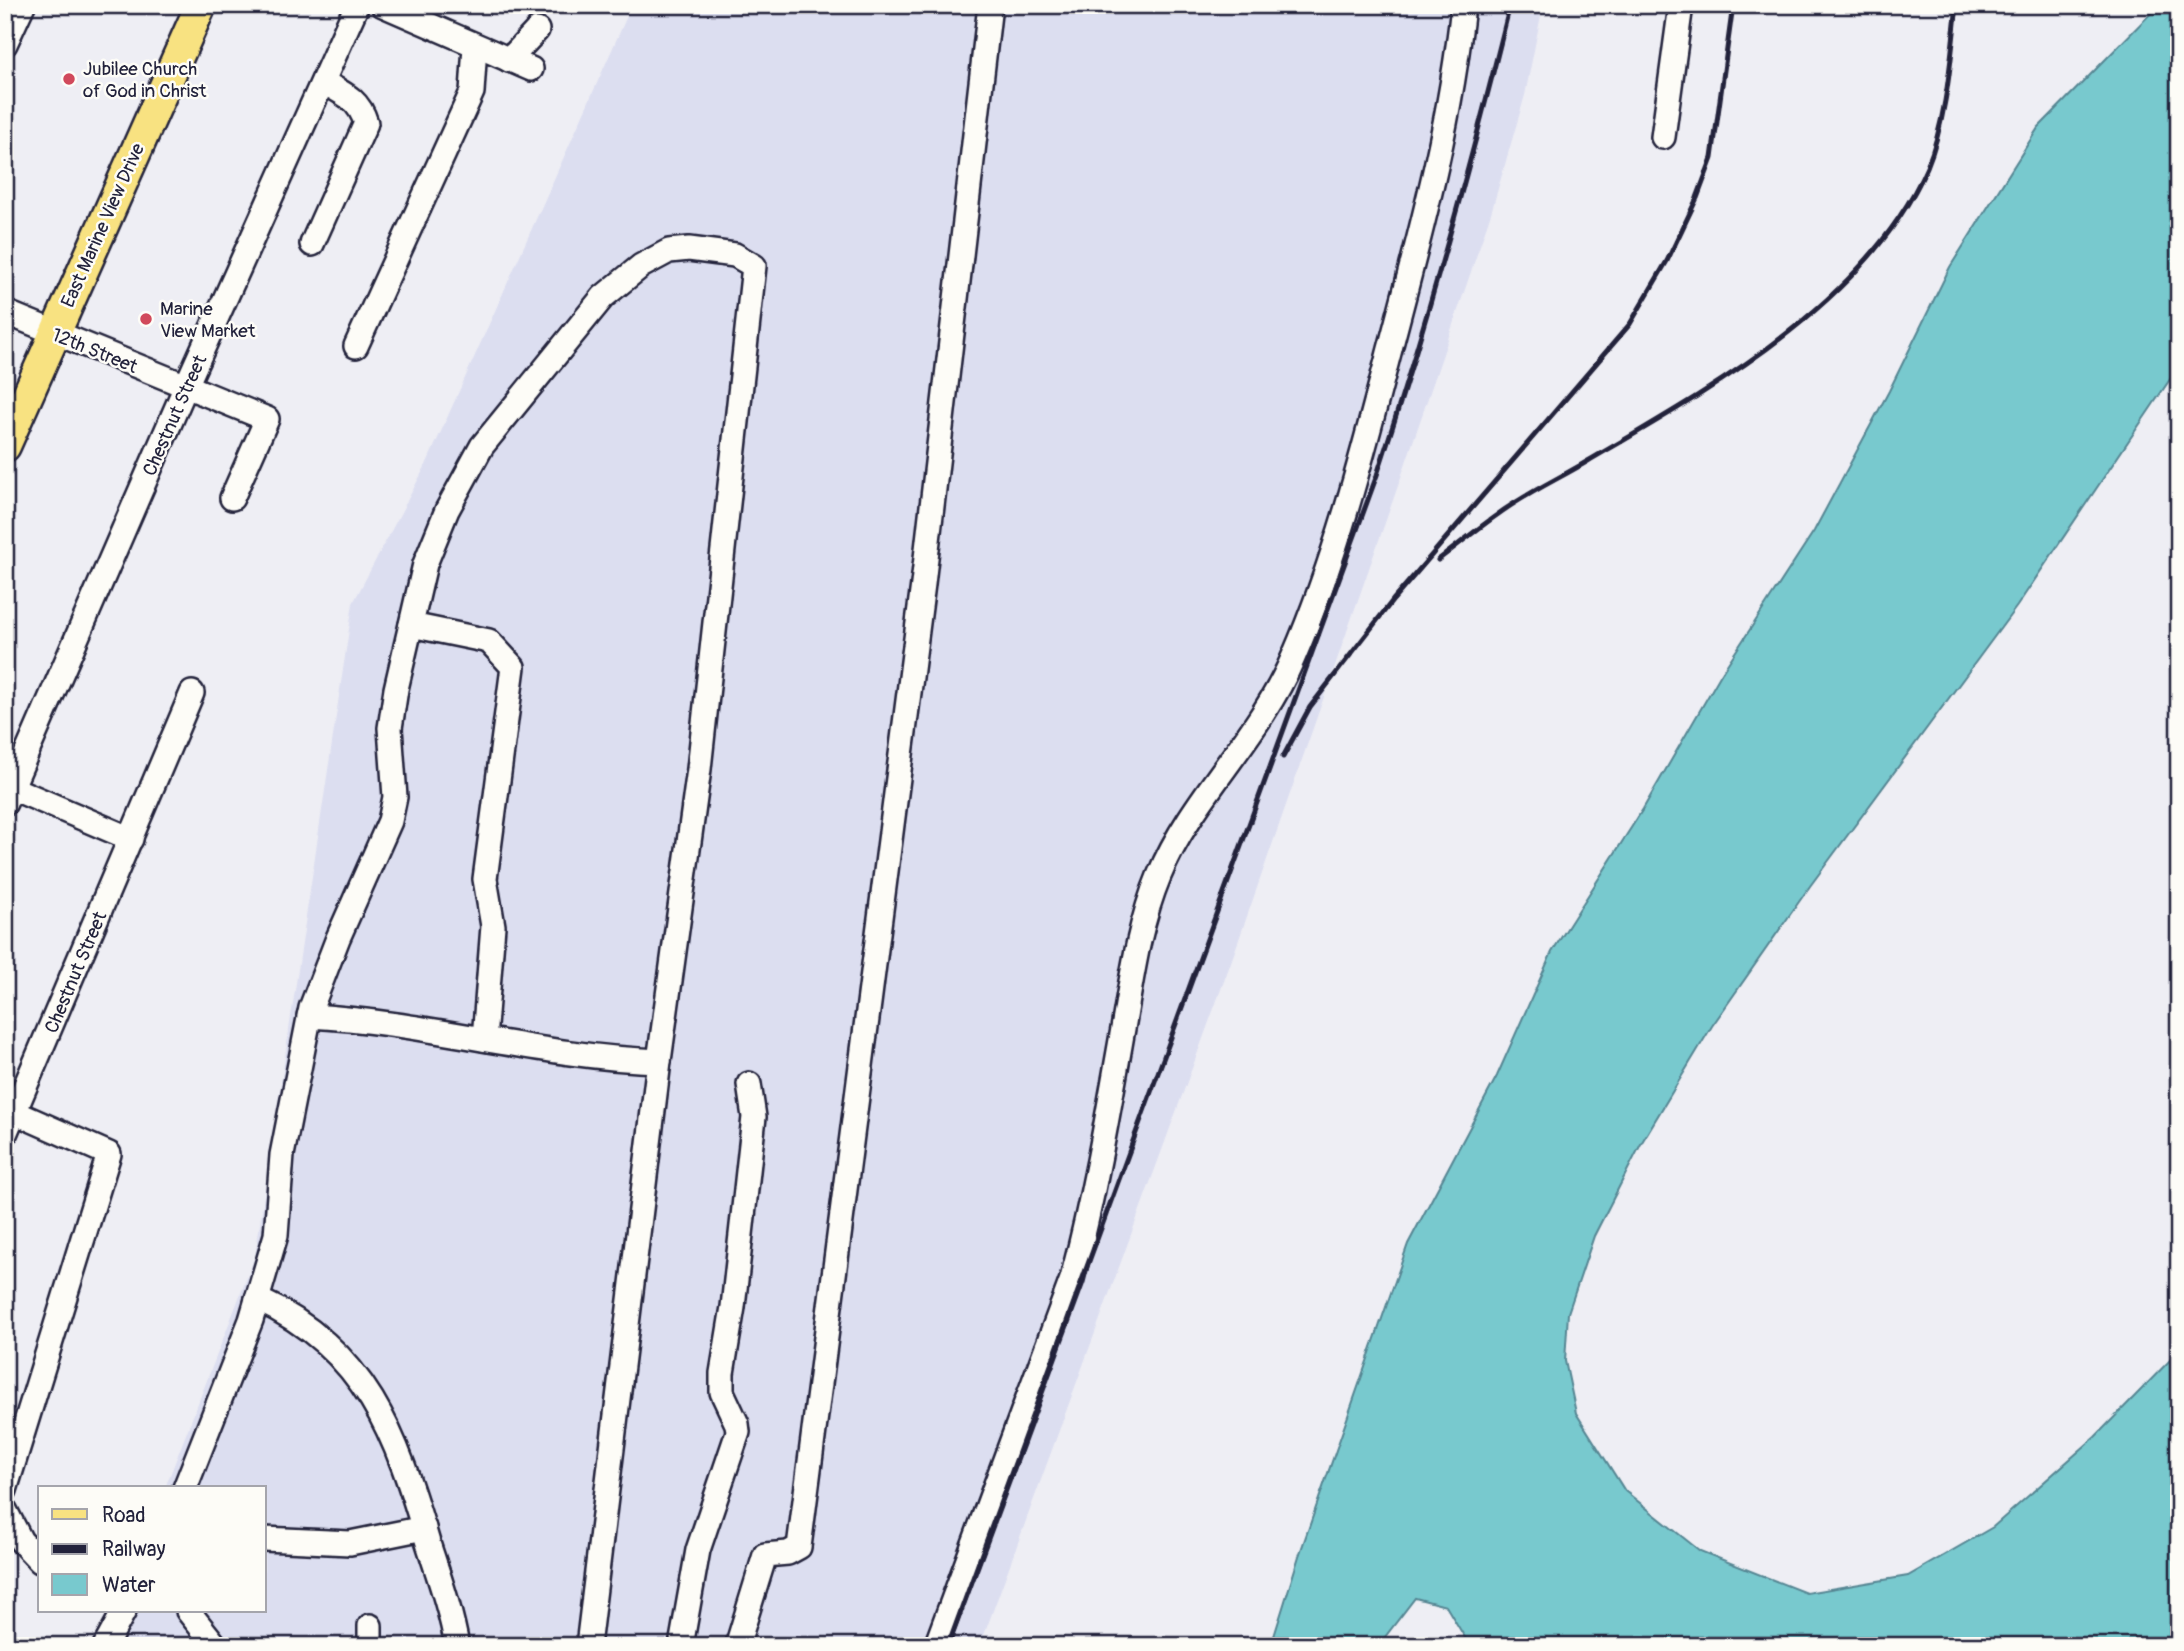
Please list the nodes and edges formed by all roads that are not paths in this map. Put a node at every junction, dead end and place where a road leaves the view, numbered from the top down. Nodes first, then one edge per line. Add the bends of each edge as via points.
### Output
1 (23, 5) edge
2 (180, 5) edge
3 (201, 5) edge
4 (357, 5) edge
5 (383, 5) edge
6 (990, 5) edge
7 (1463, 5) edge
8 (1681, 5) edge
9 (537, 30) dead end
10 (5, 44) edge
11 (475, 46) junction
12 (509, 60) junction
13 (530, 69) dead end
14 (323, 82) junction
15 (1663, 136) dead end
16 (312, 244) dead end
17 (5, 312) edge
18 (46, 330) junction
19 (356, 346) dead end
20 (186, 386) junction
21 (5, 400) edge
22 (5, 446) edge
23 (232, 498) dead end
24 (411, 625) junction
25 (192, 693) dead end
26 (7, 792) edge
27 (131, 839) junction
28 (309, 1016) junction
29 (484, 1039) junction
30 (659, 1061) junction
31 (749, 1084) dead end
32 (15, 1112) junction
33 (5, 1134) edge
34 (257, 1299) junction
35 (186, 1486) edge
36 (5, 1490) edge
37 (5, 1510) edge
38 (424, 1528) junction
39 (266, 1539) edge
40 (38, 1560) edge
41 (123, 1612) edge
42 (191, 1615) edge
43 (105, 1646) edge
44 (216, 1646) edge
45 (457, 1646) edge
46 (589, 1646) edge
47 (681, 1646) edge
48 (737, 1646) edge
49 (936, 1646) edge

1 - 10 street
2 - 18 main road, East Marine View Drive
3 - 18 main road, East Marine View Drive
4 - 14 street, Chestnut Street
5 - 11 street
6 - 48 street via 923,584 799,1547 765,1555
7 - 49 street via 1439,161 1352,491 1293,660 1251,736 1178,835 1158,877 1140,933 1087,1226 1072,1279
8 - 15 street
9 - 12 street
11 - 12 street
11 - 19 street via 472,92
12 - 13 street
14 - 16 street via 351,97 366,123
14 - 20 street, Chestnut Street
17 - 18 street, 12th Street
18 - 20 street, 12th Street
18 - 21 main road, East Marine View Drive
18 - 22 main road, East Marine View Drive
20 - 23 street, 12th Street via 267,419
20 - 26 street, Chestnut Street
24 - 28 street via 390,728 395,797 390,821 338,937
24 - 29 street via 489,641 513,667 485,879 493,926
24 - 30 street via 425,564 447,510 482,446 603,298 640,266 669,251 724,253 754,266 699,769
25 - 27 street, Chestnut Street
26 - 27 street
27 - 32 street, Chestnut Street
28 - 29 street via 358,1018
28 - 34 street via 282,1155 276,1235
29 - 30 street
30 - 46 street
31 - 47 street via 754,1117 722,1373 722,1392 738,1432 698,1550
32 - 33 street, Chestnut Street
32 - 36 street via 109,1154
34 - 35 street
34 - 38 street via 318,1334 358,1377 391,1431
37 - 40 street via 21,1541
38 - 39 street via 350,1544
38 - 45 street
41 - 43 street
42 - 44 street

